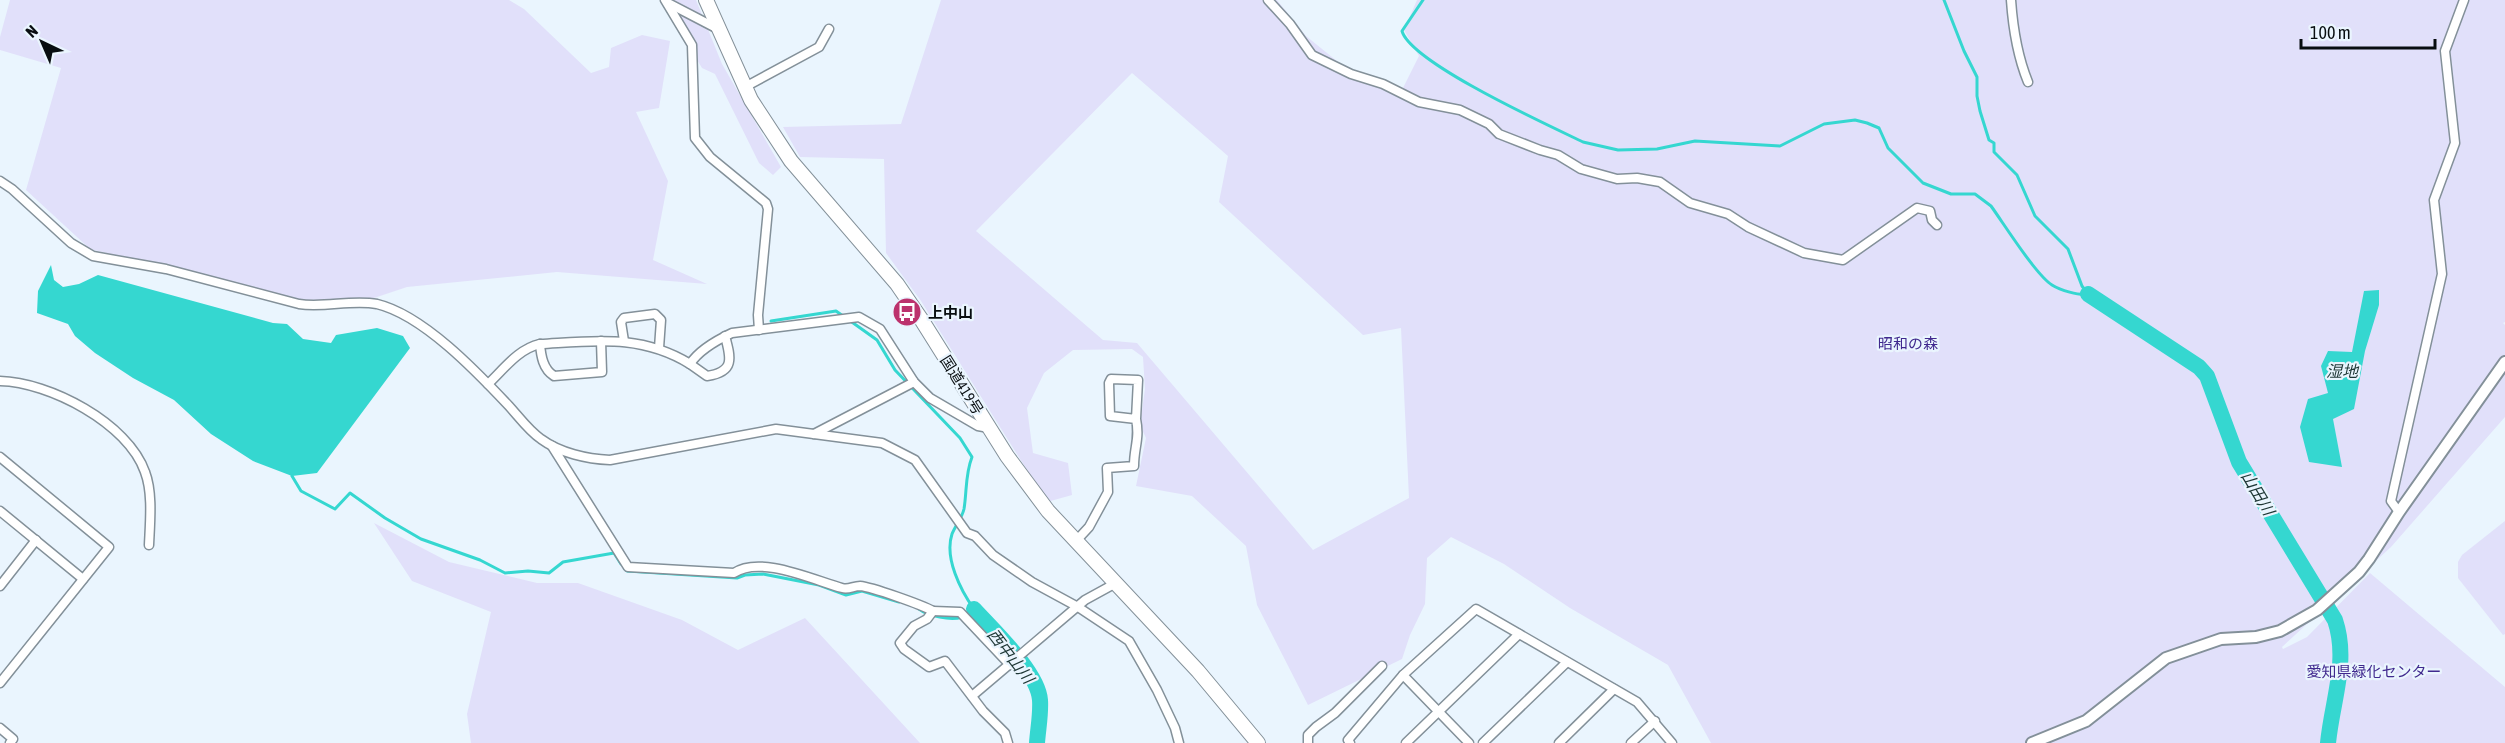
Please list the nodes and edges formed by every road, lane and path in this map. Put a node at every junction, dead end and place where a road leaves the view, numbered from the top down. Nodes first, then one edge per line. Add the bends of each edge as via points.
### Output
1 (706, 0) edge
2 (1268, 0) edge
3 (2011, 0) edge
4 (2464, 0) edge
5 (666, 2) edge
6 (718, 29) junction
7 (829, 29) dead end
8 (2028, 82) dead end
9 (745, 87) junction
10 (0, 181) edge
11 (1937, 225) dead end
12 (759, 330) junction
13 (725, 336) junction
14 (601, 341) junction
15 (624, 341) junction
16 (540, 345) junction
17 (659, 348) junction
18 (2505, 362) edge
19 (690, 364) junction
20 (0, 381) edge
21 (914, 382) junction
22 (488, 384) junction
23 (1136, 419) junction
24 (989, 428) junction
25 (814, 434) junction
26 (552, 446) junction
27 (0, 457) edge
28 (0, 511) edge
29 (2399, 512) junction
30 (36, 540) junction
31 (1076, 541) junction
32 (149, 544) dead end
33 (83, 579) junction
34 (1116, 583) junction
35 (0, 586) edge
36 (1078, 606) junction
37 (933, 611) junction
38 (1519, 634) junction
39 (1567, 662) junction
40 (1011, 664) junction
41 (1382, 666) dead end
42 (1403, 675) junction
43 (0, 683) edge
44 (1614, 689) junction
45 (972, 696) junction
46 (1439, 712) junction
47 (1654, 721) junction
48 (0, 728) edge
49 (10, 743) edge
50 (1008, 743) edge
51 (1179, 743) edge
52 (1258, 743) edge
53 (1308, 743) edge
54 (1350, 743) edge
55 (1406, 743) edge
56 (1469, 743) edge
57 (1483, 743) edge
58 (1558, 743) edge
59 (1631, 743) edge
60 (1672, 743) edge
61 (2032, 743) edge

1 - 6 highway, 国道419号
2 - 11 street via 1312,55 1327,63 1419,102 1460,110 1489,124 1499,134 1558,155 1581,169 1617,179 1660,182 1690,203 1728,214 1804,253 1843,260 1917,208 1930,211
3 - 8 street via 2014,35
4 - 29 street via 2445,51 2455,143 2434,200 2442,274 2391,501
5 - 6 street
5 - 12 street via 692,45 694,138 768,209
6 - 9 highway, 国道419号
7 - 9 street via 819,46
9 - 24 highway, 国道419号 via 791,161 897,284
10 - 22 street via 71,243 93,256 166,269 315,307 377,304 428,330
12 - 13 street via 745,329
12 - 21 street via 859,317 880,329
13 - 19 street
13 - 19 street via 730,359 724,370 707,376
14 - 15 street
14 - 16 street
14 - 16 street via 602,372 554,376 542,359
15 - 17 street
15 - 17 street via 624,318 655,314 661,320
16 - 22 street via 517,355
17 - 19 street
18 - 29 street
20 - 32 street via 14,381 56,394 122,437 146,473
21 - 24 street via 950,412
21 - 25 street
22 - 26 street via 539,438
23 - 23 street via 1110,416 1111,379 1138,380
23 - 31 street via 1139,435 1134,466 1107,468 1108,492 1089,527
24 - 31 highway, 国道419号 via 1048,511
25 - 26 street via 776,429 610,460 590,459
25 - 36 street via 882,443 909,455 967,533 1032,582
26 - 37 street via 628,567 734,573 743,566 779,568 842,588 861,586
27 - 33 street via 109,547
28 - 30 street
29 - 61 street via 2359,572 2317,610 2280,631 2221,639 2166,658 2086,721
30 - 33 street
30 - 35 street
31 - 34 highway, 国道419号
33 - 43 street
34 - 36 street
34 - 52 highway, 国道419号 via 1198,670
36 - 40 street
36 - 51 street via 1133,645
37 - 40 street via 960,612
37 - 45 street via 900,643 929,667 945,662
38 - 39 street
38 - 42 street via 1476,609
38 - 46 street
39 - 44 street
39 - 57 street
40 - 45 street
41 - 53 street via 1308,735
42 - 46 street
42 - 54 street via 1348,740
44 - 47 street via 1637,702
44 - 58 street
45 - 50 street via 1005,733
46 - 55 street
46 - 56 street
47 - 59 street
47 - 60 street
48 - 49 street via 13,739

